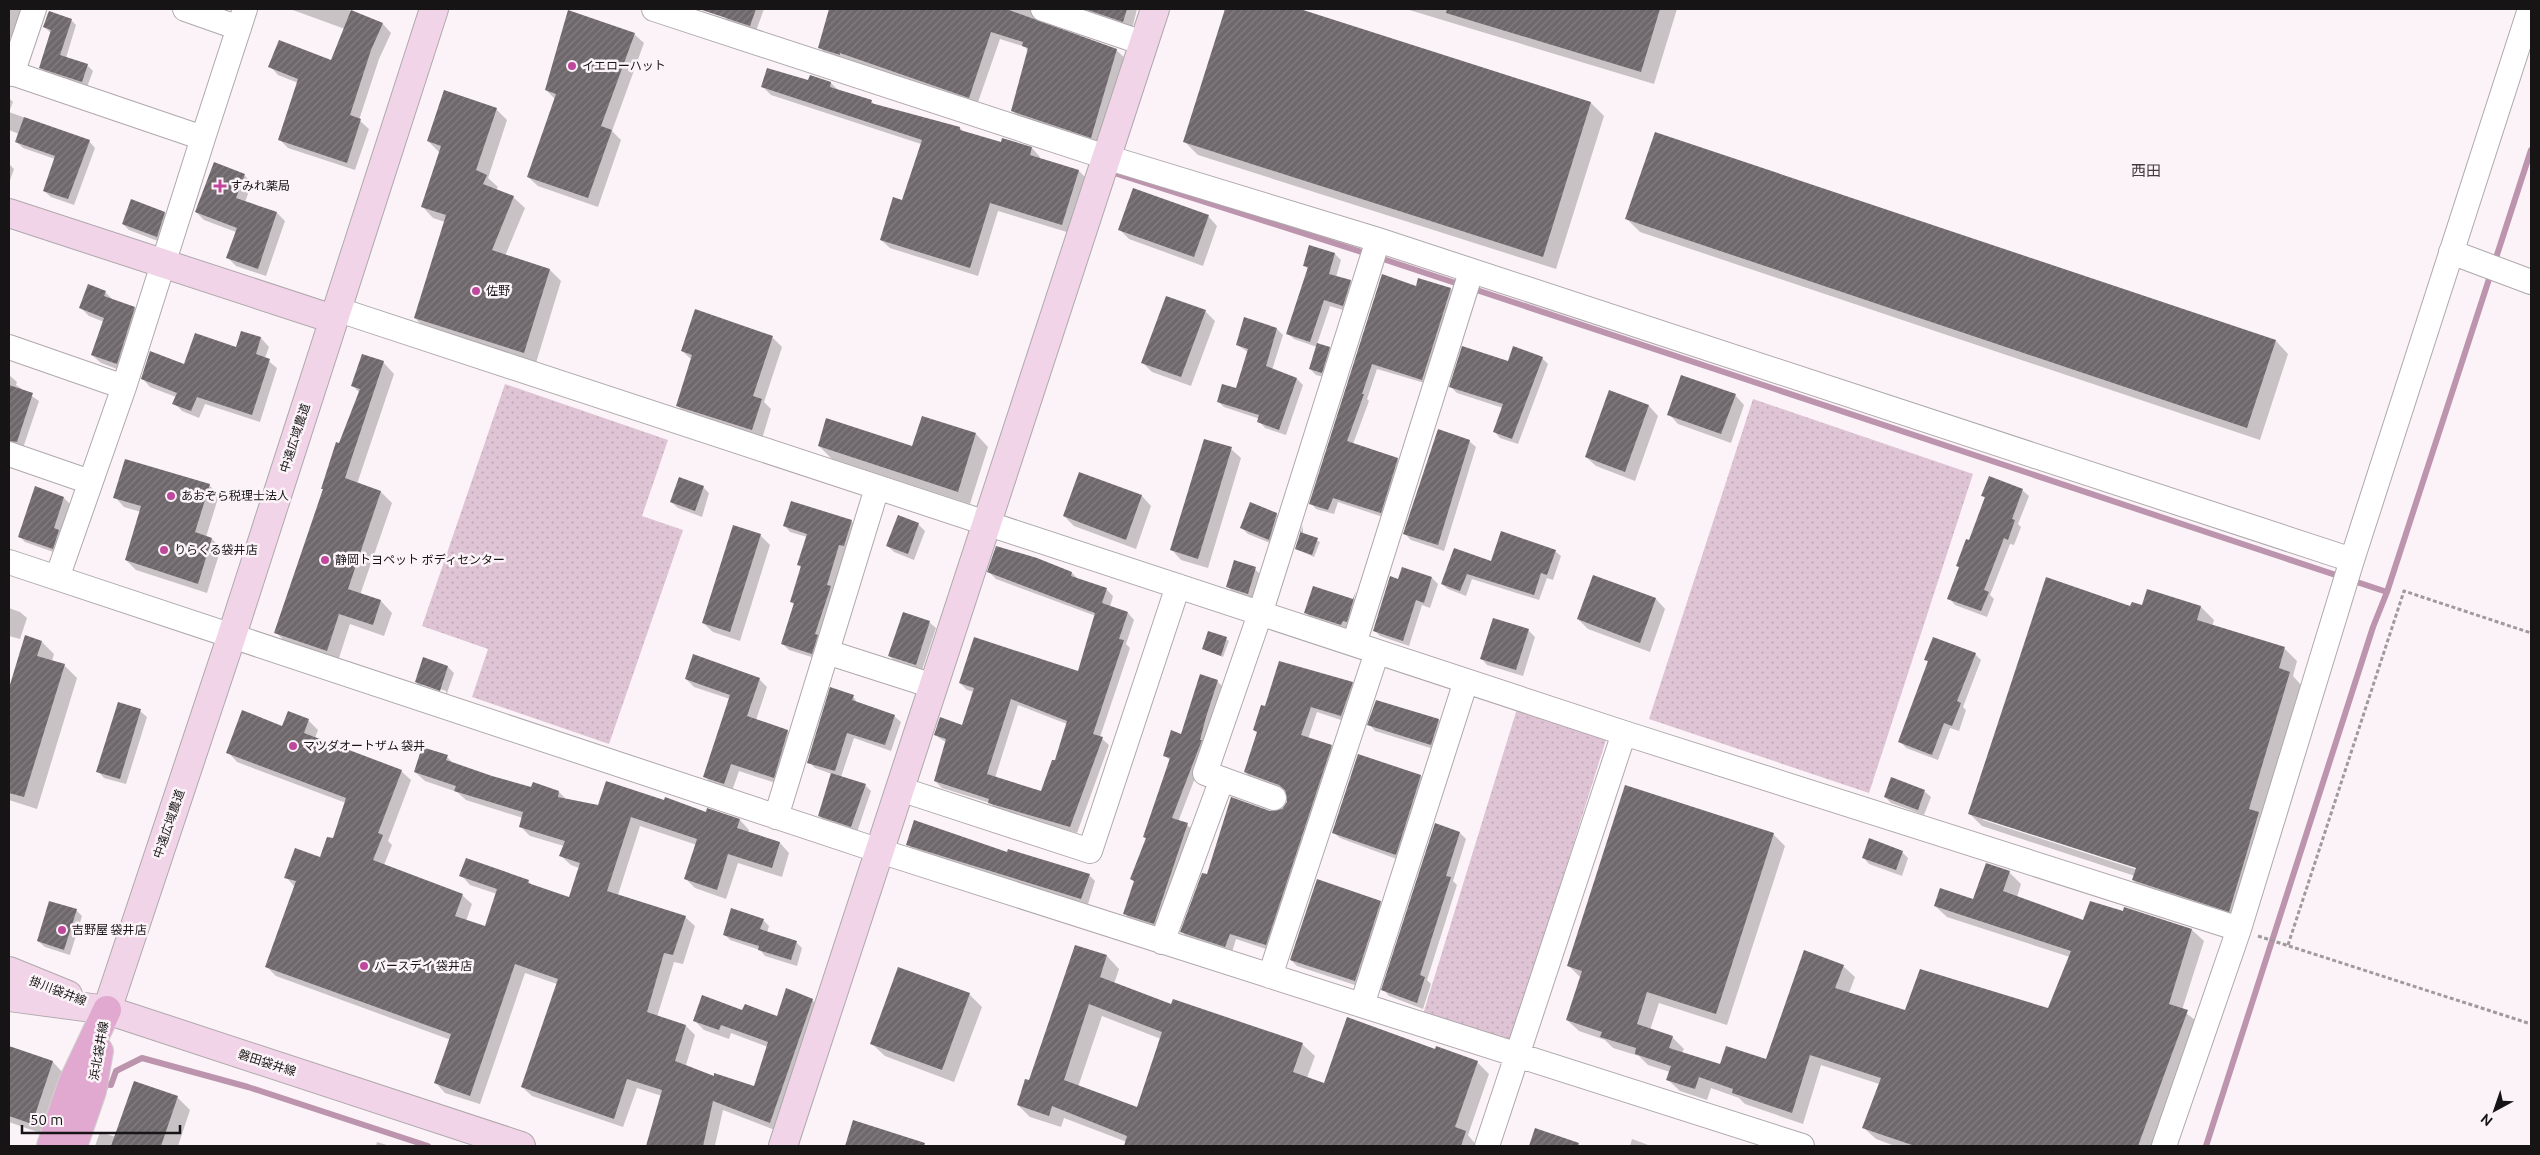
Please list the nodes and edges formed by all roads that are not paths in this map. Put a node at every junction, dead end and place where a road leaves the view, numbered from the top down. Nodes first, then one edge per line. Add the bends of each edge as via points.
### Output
1 (34, 9) edge
2 (184, 9) edge
3 (434, 9) edge
4 (654, 9) edge
5 (1043, 9) edge
6 (1155, 9) edge
7 (2530, 9) edge
8 (242, 18) edge
9 (1143, 43) junction
10 (10, 73) edge
11 (203, 138) junction
12 (1106, 157) junction
13 (9, 213) edge
14 (1377, 244) junction
15 (2456, 255) junction
16 (164, 264) junction
17 (2531, 282) edge
18 (1467, 284) junction
19 (334, 314) junction
20 (9, 347) edge
21 (124, 387) junction
22 (9, 454) edge
23 (90, 482) junction
24 (877, 488) junction
25 (986, 524) junction
26 (2352, 560) junction
27 (9, 562) edge
28 (57, 578) junction
29 (1178, 586) junction
30 (1260, 614) junction
31 (232, 635) junction
32 (1354, 644) junction
33 (827, 652) junction
34 (1377, 652) junction
35 (1466, 681) junction
36 (933, 686) junction
37 (1624, 733) junction
38 (1222, 779) junction
39 (900, 789) junction
40 (1274, 798) dead end
41 (776, 816) junction
42 (880, 851) junction
43 (2239, 929) junction
44 (1162, 942) junction
45 (9, 971) edge
46 (1270, 976) junction
47 (9, 997) edge
48 (1362, 1005) junction
49 (107, 1010) junction
50 (1517, 1055) junction
51 (51, 1146) edge
52 (72, 1146) edge
53 (521, 1146) edge
54 (783, 1146) edge
55 (1487, 1146) edge
56 (1802, 1146) edge
57 (2164, 1146) edge

1 - 10 street
2 - 8 street
3 - 19 street, 中遠広域農道
4 - 12 street
5 - 9 street
6 - 9 street
7 - 15 street
8 - 11 street
9 - 12 street
10 - 11 street
11 - 16 street
12 - 14 street
12 - 25 street
13 - 16 street
14 - 18 street
14 - 30 street
15 - 17 street
15 - 26 street
16 - 19 street
16 - 21 street
18 - 26 street
18 - 32 street
19 - 24 street
19 - 31 street, 中遠広域農道
20 - 21 street
21 - 23 street
22 - 23 street
23 - 28 street
24 - 25 street
24 - 33 street
25 - 29 street
25 - 36 street
26 - 43 street
27 - 28 street
28 - 31 street
29 - 30 street
29 - 39 street via 1090,851
30 - 32 street
30 - 38 street via 1205,773
31 - 41 street
31 - 49 street, 中遠広域農道
32 - 34 street
33 - 36 street
33 - 41 street
34 - 35 street
34 - 46 street
35 - 37 street
35 - 48 street
36 - 39 street
37 - 43 street
37 - 50 street
38 - 40 street
38 - 44 street
39 - 42 street
41 - 42 street
42 - 44 street
42 - 54 street
43 - 57 street
44 - 46 street
45 - 49 street, 掛川袋井線
46 - 48 street
47 - 49 street, 磐田袋井線
48 - 50 street
49 - 51 main road, 浜北袋井線 via 74,1082
49 - 52 main road, 浜北袋井線 via 92,1091
49 - 53 street, 磐田袋井線
50 - 55 street
50 - 56 street

